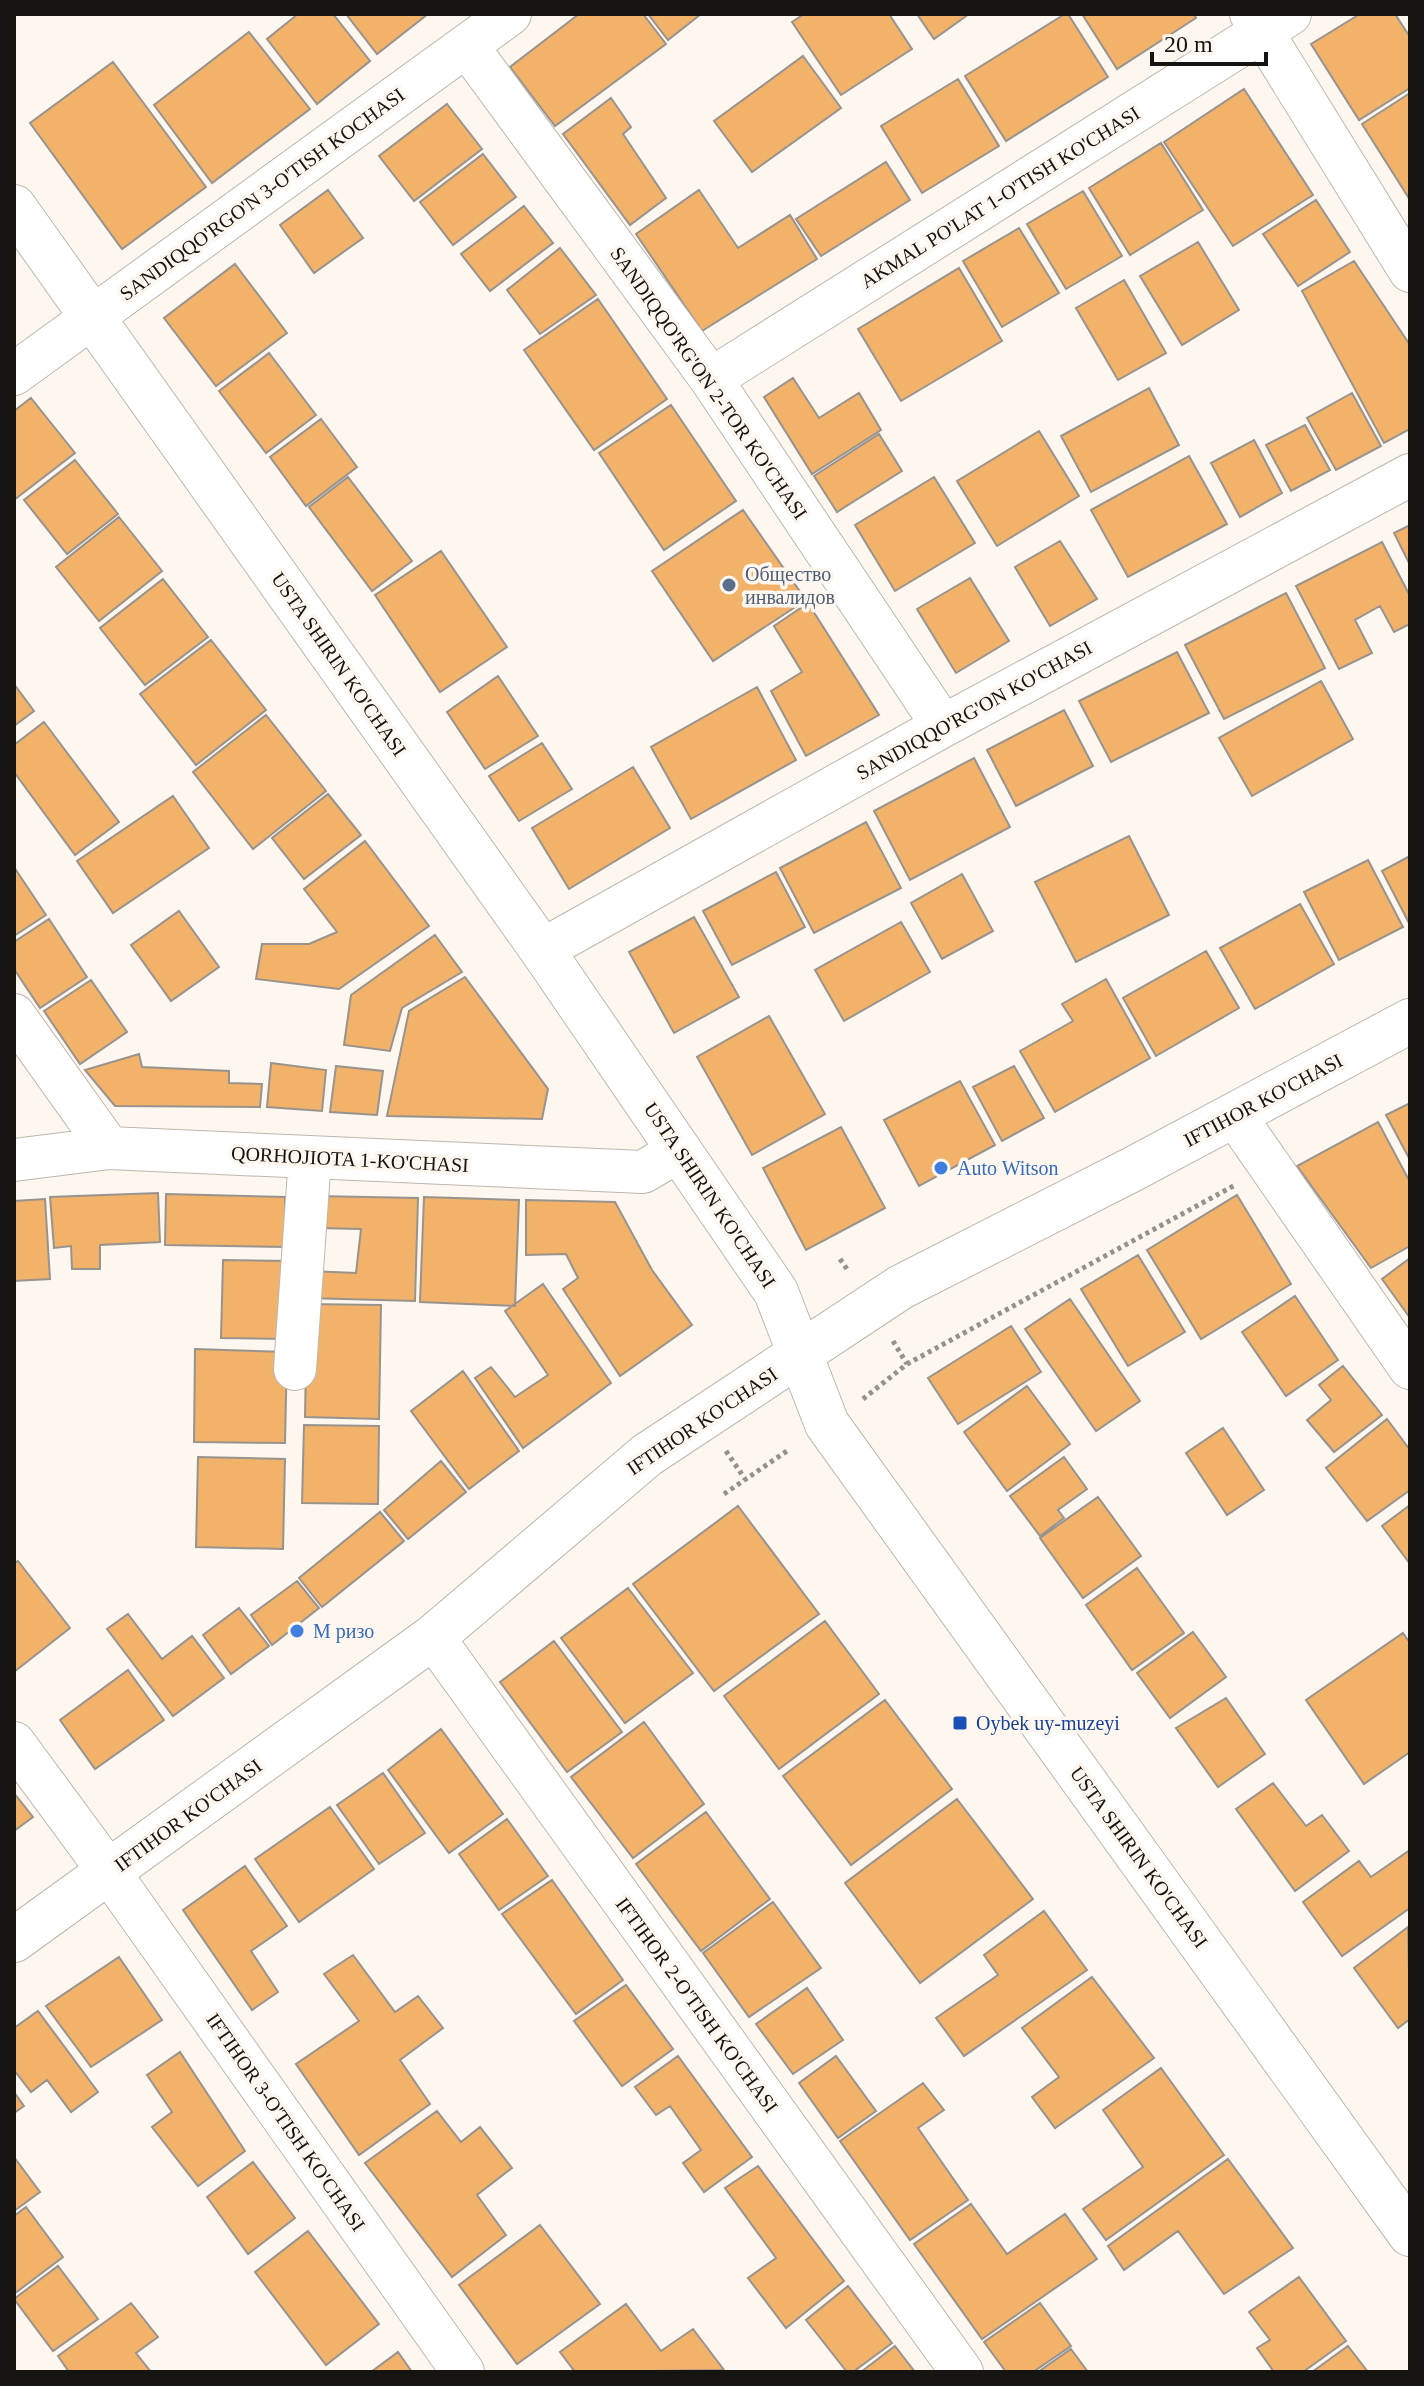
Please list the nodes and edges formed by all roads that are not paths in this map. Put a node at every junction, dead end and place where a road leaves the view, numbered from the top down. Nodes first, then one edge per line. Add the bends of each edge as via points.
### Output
1 (510, 14) edge
2 (1268, 20) edge
3 (467, 46) junction
4 (14, 207) edge
5 (1410, 271) edge
6 (92, 317) junction
7 (14, 374) edge
8 (711, 379) junction
9 (1410, 475) edge
10 (943, 726) junction
11 (542, 950) junction
12 (14, 1015) edge
13 (1410, 1021) edge
14 (1235, 1116) junction
15 (109, 1148) junction
16 (680, 1150) junction
17 (310, 1157) junction
18 (14, 1160) edge
19 (800, 1355) junction
20 (1410, 1368) edge
21 (295, 1369) dead end
22 (433, 1637) junction
23 (14, 1743) edge
24 (109, 1872) junction
25 (14, 1940) edge
26 (1410, 2234) edge
27 (463, 2372) edge
28 (962, 2372) edge

1 - 3 street, SANDIQQO'RGO'N 3-O'TISH KOCHASI
2 - 5 street
2 - 8 street, AKMAL PO'LAT 1-O'TISH KO'CHASI
3 - 6 street, SANDIQQO'RGO'N 3-O'TISH KOCHASI
3 - 8 street, SANDIQQO'RG'ON 2-TOR KO'CHASI
4 - 6 main road, USTA SHIRIN KO'CHASI
6 - 7 street, SANDIQQO'RGO'N 3-O'TISH KOCHASI
6 - 11 main road, USTA SHIRIN KO'CHASI
8 - 10 street, SANDIQQO'RG'ON 2-TOR KO'CHASI
9 - 10 street, SANDIQQO'RG'ON KO'CHASI
10 - 11 street, SANDIQQO'RG'ON KO'CHASI
11 - 16 main road, USTA SHIRIN KO'CHASI
12 - 15 street
13 - 14 main road, IFTIHOR KO'CHASI
14 - 19 main road, IFTIHOR KO'CHASI via 901,1287
14 - 20 street
15 - 17 street, QORHOJIOTA 1-KO'CHASI
15 - 18 street, QORHOJIOTA 1-KO'CHASI
16 - 17 street, QORHOJIOTA 1-KO'CHASI via 643,1172
16 - 19 main road, USTA SHIRIN KO'CHASI via 776,1292
17 - 21 street
19 - 22 main road, IFTIHOR KO'CHASI via 647,1455
19 - 26 main road, USTA SHIRIN KO'CHASI via 827,1424
22 - 24 main road, IFTIHOR KO'CHASI
22 - 28 street, IFTIHOR 2-O'TISH KO'CHASI
23 - 24 street, IFTIHOR 3-O'TISH KO'CHASI
24 - 25 main road, IFTIHOR KO'CHASI
24 - 27 street, IFTIHOR 3-O'TISH KO'CHASI

